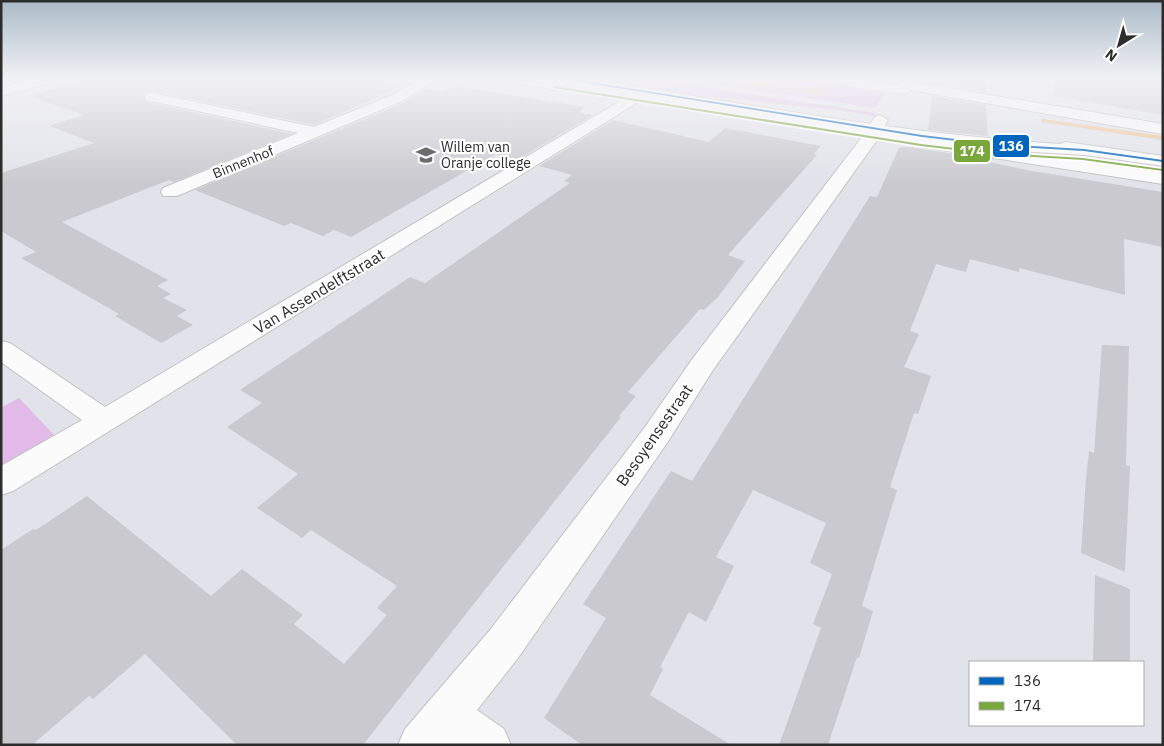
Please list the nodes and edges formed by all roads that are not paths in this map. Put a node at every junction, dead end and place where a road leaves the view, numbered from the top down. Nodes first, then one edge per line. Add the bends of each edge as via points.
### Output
1 (226, 113) edge
2 (362, 113) edge
3 (611, 113) edge
4 (754, 113) edge
5 (781, 113) edge
6 (1069, 113) edge
7 (875, 128) junction
8 (1163, 129) edge
9 (316, 132) junction
10 (1163, 161) edge
11 (1163, 179) edge
12 (170, 192) dead end
13 (1, 348) edge
14 (104, 421) junction
15 (1, 482) edge
16 (434, 729) edge
17 (488, 745) edge

1 - 9 street, Binnenhof
2 - 9 street, Binnenhof
3 - 14 street, Van Assendelftstraat
4 - 7 street
5 - 7 street
6 - 8 street
7 - 10 street via 969,142 1084,150
7 - 11 street
7 - 16 street, Besoyensestraat via 504,644
9 - 12 street, Binnenhof
13 - 14 street
14 - 15 street, Van Assendelftstraat
16 - 17 street

